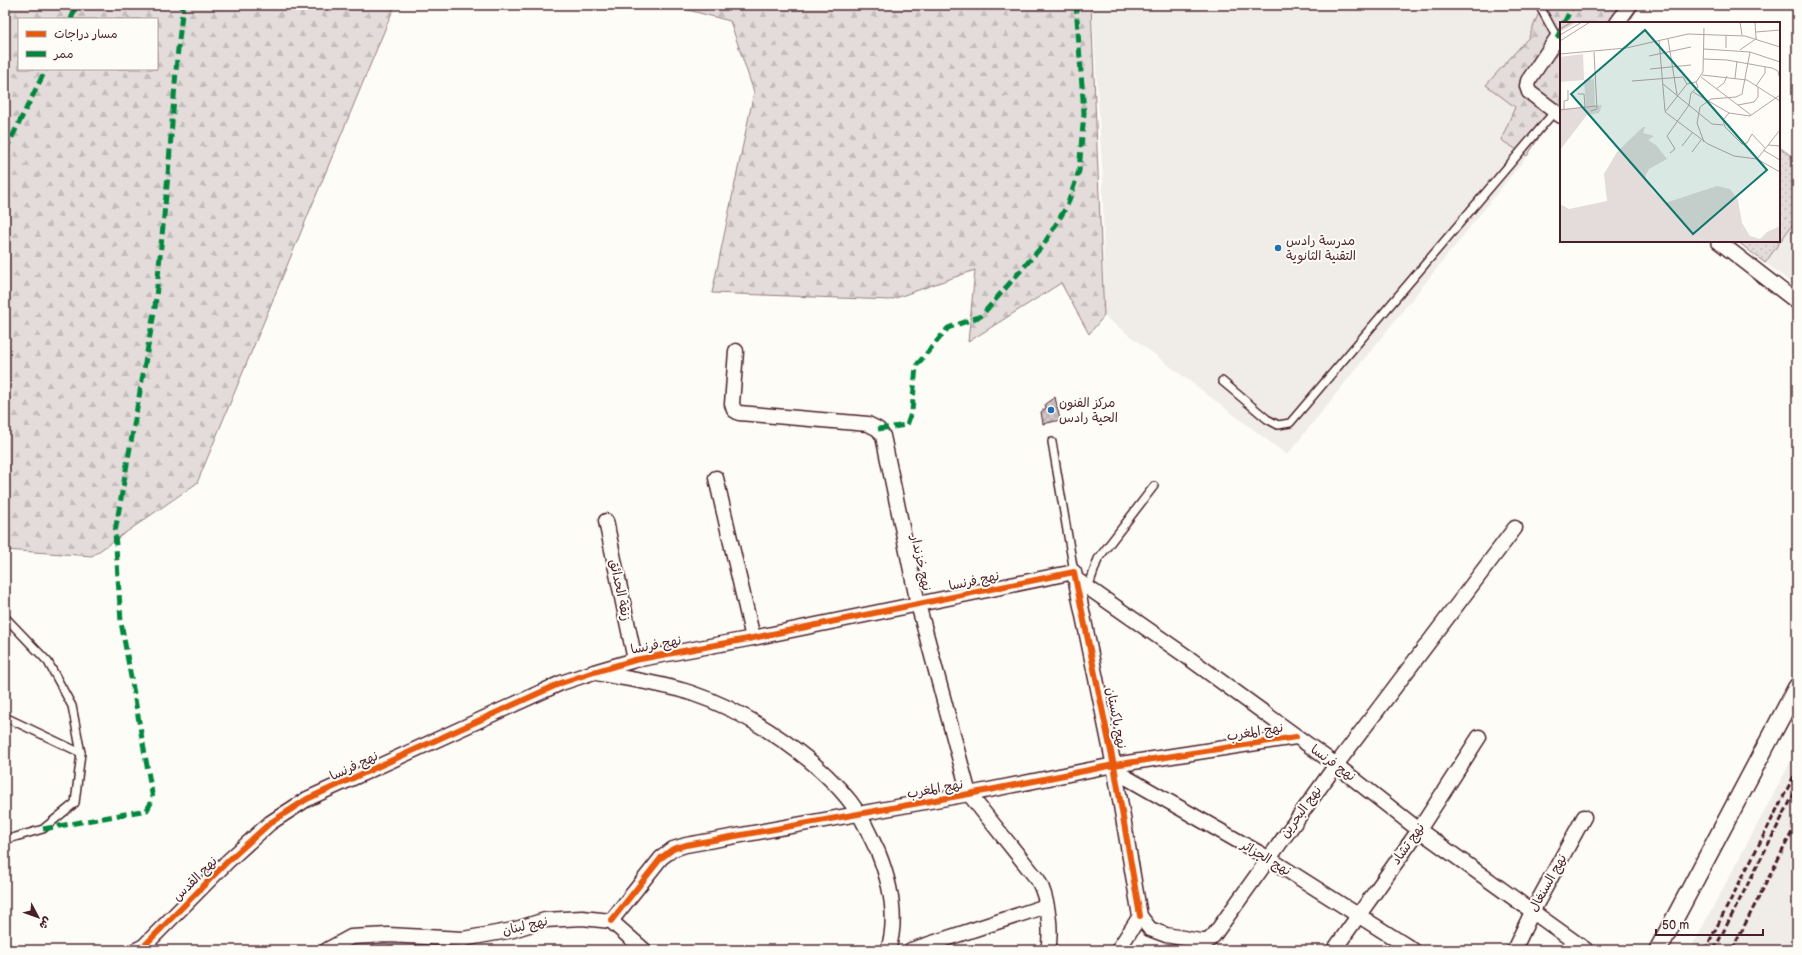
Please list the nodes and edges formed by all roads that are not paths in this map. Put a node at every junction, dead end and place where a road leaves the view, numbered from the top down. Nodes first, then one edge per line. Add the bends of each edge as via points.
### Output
1 (1539, 5) edge
2 (1630, 5) edge
3 (1621, 22) edge
4 (1557, 38) joint
5 (1559, 110) edge
6 (1719, 242) edge
7 (1797, 302) edge
8 (736, 351) dead end
9 (1222, 381) dead end
10 (1052, 442) dead end
11 (716, 478) dead end
12 (1154, 486) dead end
13 (606, 521) dead end
14 (1515, 528) dead end
15 (1075, 576) junction
16 (1088, 588) junction
17 (918, 604) junction
18 (5, 617) edge
19 (753, 638) junction
20 (635, 660) junction
21 (594, 672) junction
22 (1797, 687) edge
23 (5, 716) edge
24 (1296, 737) junction
25 (1479, 737) dead end
26 (81, 753) junction
27 (1336, 765) junction
28 (1115, 768) junction
29 (969, 794) junction
30 (859, 814) junction
31 (1584, 817) dead end
32 (270, 823) joint
33 (1419, 830) junction
34 (5, 840) edge
35 (1268, 858) junction
36 (1046, 906) junction
37 (1532, 912) junction
38 (1140, 916) junction
39 (1357, 916) junction
40 (611, 921) junction
41 (142, 949) edge
42 (328, 950) edge
43 (644, 950) edge
44 (888, 950) edge
45 (911, 950) edge
46 (1048, 950) edge
47 (1118, 950) edge
48 (1334, 950) edge
49 (1413, 950) edge
50 (1514, 950) edge
51 (1586, 950) edge
52 (1658, 950) edge

1 - 4 lane
2 - 3 street
4 - 5 street via 1528,80 1527,86 1529,92
5 - 9 lane via 1290,423 1278,425 1267,419
6 - 7 street
8 - 17 street, نهج خزندار via 732,404 734,410 739,413 868,424 878,429 882,436
10 - 15 lane, نهج باكستان
11 - 19 street
12 - 16 lane via 1098,559
13 - 20 street, زنقة الحدائق
14 - 27 street, نهج البحرين
15 - 16 street, نهج فرنسا
15 - 17 street, نهج فرنسا
15 - 28 street, نهج باكستان
16 - 24 street, نهج فرنسا
17 - 19 street, نهج فرنسا
17 - 29 street, نهج خزندار
18 - 26 lane via 48,662 72,706
19 - 20 street, نهج فرنسا
20 - 21 street, نهج فرنسا
21 - 30 street via 691,693 732,710 787,743 813,764
21 - 32 street, نهج فرنسا via 561,683 314,796
22 - 52 street
23 - 26 lane
24 - 27 street, نهج فرنسا
24 - 28 street, نهج المغرب
25 - 33 street, نهج تشاد
26 - 34 lane via 75,803 43,829
27 - 33 street, نهج فرنسا
27 - 35 street, نهج البحرين
28 - 29 street, نهج المغرب
28 - 35 street, نهج الجزائر
28 - 38 street, نهج باكستان
29 - 30 street, نهج المغرب
29 - 36 street, نهج خزندار via 1038,880 1044,890
30 - 40 street, نهج المغرب via 673,849 661,858
30 - 44 street via 882,862 890,892 892,917
31 - 37 street, نهج السنغال
32 - 41 street, نهج القدس via 227,862
33 - 37 street, نهج فرنسا
33 - 39 street, نهج تشاد
35 - 38 street, نهج البحرين via 1208,941 1166,935 1150,929
35 - 39 street, نهج الجزائر
36 - 45 street
36 - 46 street, نهج خزندار via 1050,934
37 - 50 street, نهج السنغال
37 - 51 street, نهج فرنسا
38 - 47 street
39 - 48 street, نهج تشاد
39 - 49 street, نهج الجزائر
40 - 42 street, نهج لبنان via 582,918 545,920 513,930 463,939 388,935 351,937
40 - 43 street

